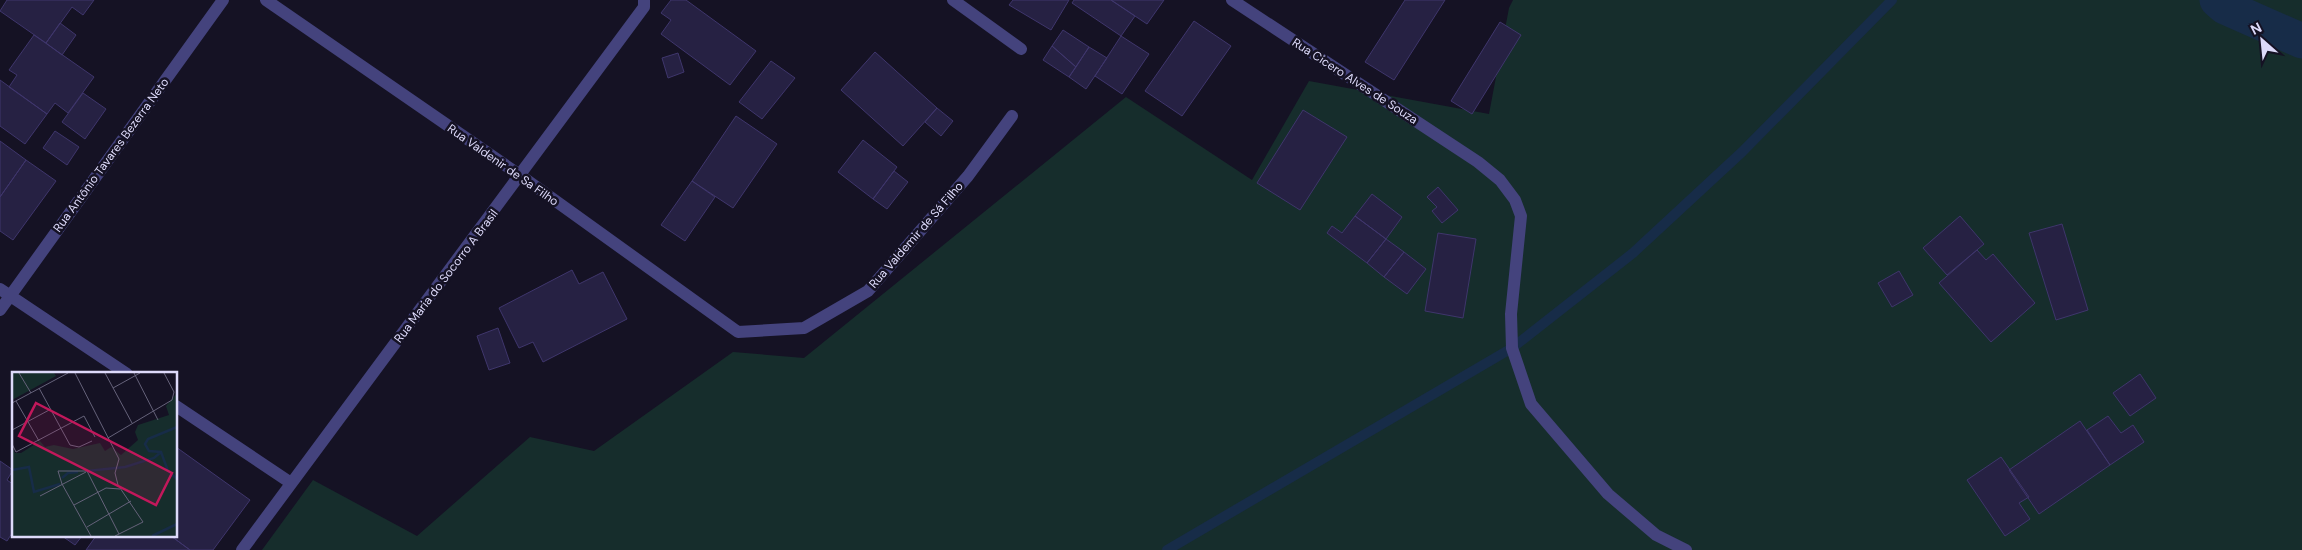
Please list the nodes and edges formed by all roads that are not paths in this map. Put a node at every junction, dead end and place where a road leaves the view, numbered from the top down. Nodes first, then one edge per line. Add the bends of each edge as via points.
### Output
1 (223, 0) edge
2 (266, 0) edge
3 (644, 0) edge
4 (953, 0) edge
5 (1232, 0) edge
6 (1021, 48) dead end
7 (1012, 116) dead end
8 (521, 176) junction
9 (5, 292) edge
10 (0, 310) edge
11 (738, 332) joint
12 (124, 372) edge
13 (178, 407) edge
14 (291, 483) junction
15 (242, 550) edge
16 (1686, 550) edge

1 - 9 street, Rua Antônio Tavares Bezerra Neto
2 - 8 street, Rua Valdenir de Sa Filho
3 - 8 street, Rua Maria do Socorro A Brasil via 644,7
4 - 6 street
5 - 16 street, Rua Cicero Alves de Souza via 1478,162 1500,180 1515,200 1521,216 1512,348 1531,404 1608,494 1656,535
7 - 11 street, Rua Valdemir de Sá Filho via 968,176 868,291 804,328
8 - 11 street, Rua Valdenir de Sa Filho
8 - 14 street, Rua Maria do Socorro A Brasil
9 - 10 street, Rua Antônio Tavares Bezerra Neto
9 - 12 street
13 - 14 street
14 - 15 street, Rua Maria do Socorro A Brasil

